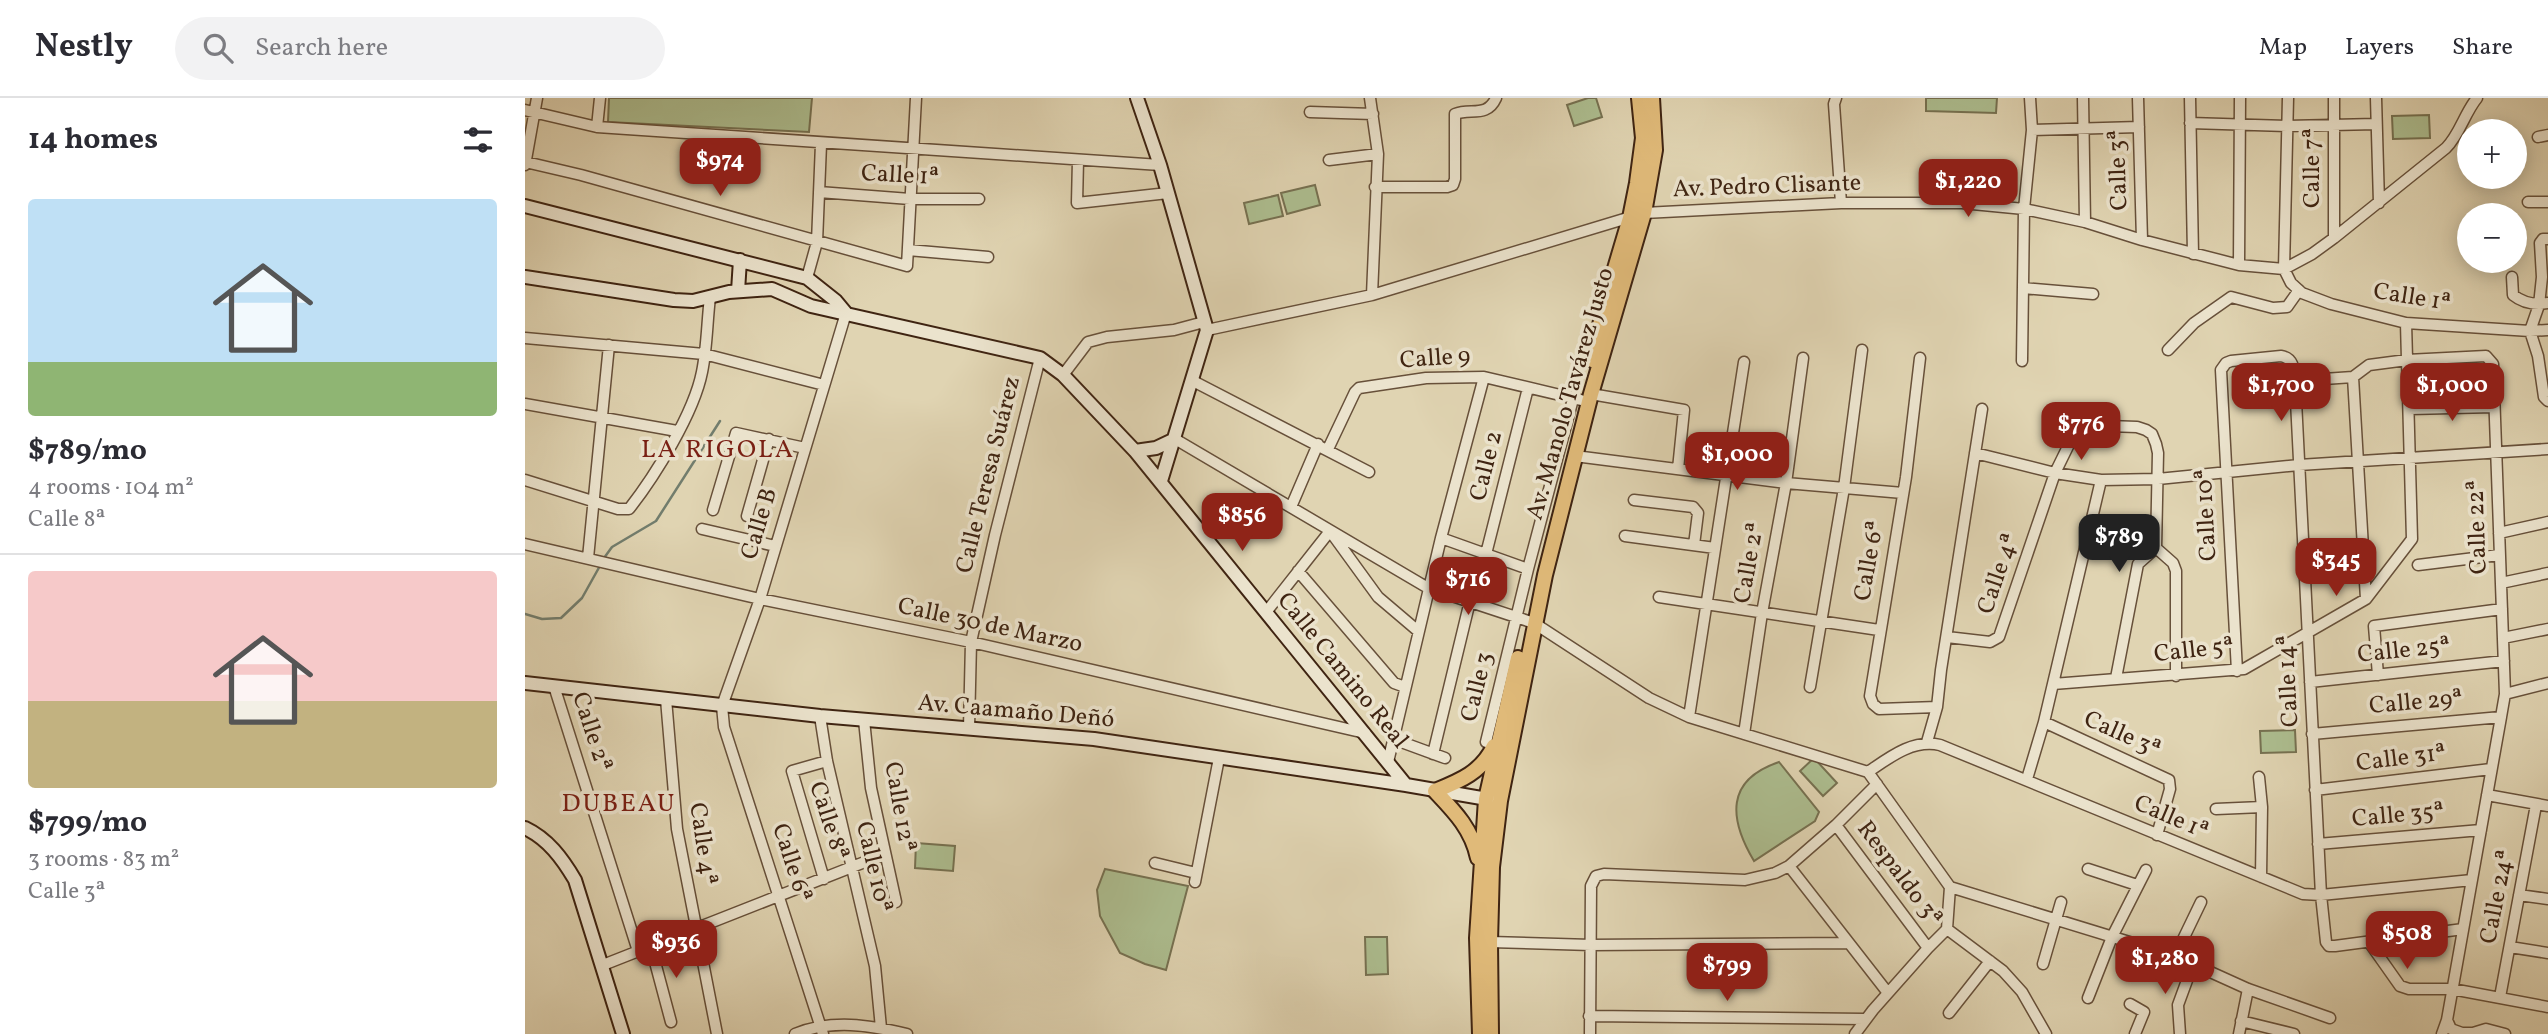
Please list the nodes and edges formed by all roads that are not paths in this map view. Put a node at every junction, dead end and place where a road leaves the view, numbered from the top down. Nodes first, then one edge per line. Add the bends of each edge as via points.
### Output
1 (537, 98) edge
2 (600, 98) edge
3 (915, 98) edge
4 (1137, 98) edge
5 (1370, 98) edge
6 (1496, 98) edge
7 (1639, 98) edge
8 (1651, 98) edge
9 (1836, 98) edge
10 (2030, 98) edge
11 (2083, 98) edge
12 (2137, 98) edge
13 (2190, 98) edge
14 (2240, 98) edge
15 (2288, 98) edge
16 (2334, 98) edge
17 (2376, 98) edge
18 (2477, 98) edge
19 (1310, 111) dead end
20 (530, 112) edge
21 (1373, 114) junction
22 (2190, 123) junction
23 (2240, 124) junction
24 (2376, 124) junction
25 (2334, 125) junction
26 (2287, 126) junction
27 (597, 127) junction
28 (2139, 127) junction
29 (2084, 128) junction
30 (2032, 130) junction
31 (821, 144) junction
32 (914, 150) junction
33 (1378, 154) junction
34 (1078, 160) junction
35 (1329, 160) dead end
36 (525, 164) edge
37 (1160, 165) junction
38 (1375, 187) junction
39 (819, 191) junction
40 (1168, 193) junction
41 (910, 199) junction
42 (979, 199) dead end
43 (2528, 202) dead end
44 (2548, 202) edge
45 (1841, 203) junction
46 (2379, 203) junction
47 (525, 206) edge
48 (2024, 209) junction
49 (1637, 215) junction
50 (2085, 222) junction
51 (2334, 238) junction
52 (2142, 240) junction
53 (2544, 241) edge
54 (817, 242) junction
55 (908, 250) junction
56 (2193, 254) junction
57 (988, 257) dead end
58 (740, 260) junction
59 (2239, 265) junction
60 (2284, 269) junction
61 (783, 271) junction
62 (525, 276) edge
63 (2545, 276) edge
64 (2512, 277) dead end
65 (807, 278) junction
66 (2023, 288) junction
67 (772, 289) junction
68 (2299, 290) junction
69 (739, 291) junction
70 (2093, 293) dead end
71 (1372, 295) junction
72 (710, 297) junction
73 (2543, 304) edge
74 (846, 313) junction
75 (2406, 323) junction
76 (1205, 326) junction
77 (2548, 330) edge
78 (2530, 331) junction
79 (525, 338) edge
80 (609, 345) junction
81 (1862, 350) dead end
82 (2168, 350) dead end
83 (704, 354) junction
84 (2543, 355) edge
85 (1040, 358) junction
86 (1803, 358) dead end
87 (1920, 358) dead end
88 (2407, 360) junction
89 (2022, 361) dead end
90 (1744, 362) dead end
91 (1063, 375) junction
92 (1484, 377) junction
93 (2353, 377) junction
94 (1193, 381) junction
95 (2295, 381) junction
96 (824, 385) junction
97 (1528, 388) junction
98 (1581, 398) junction
99 (2547, 401) edge
100 (525, 404) edge
101 (2494, 407) junction
102 (1982, 408) dead end
103 (2409, 409) junction
104 (603, 416) junction
105 (2108, 426) dead end
106 (2077, 428) dead end
107 (677, 431) junction
108 (769, 439) junction
109 (1175, 439) junction
110 (1318, 444) junction
111 (805, 448) junction
112 (1328, 449) junction
113 (2548, 449) edge
114 (1135, 451) junction
115 (1975, 453) junction
116 (2496, 453) junction
117 (1575, 456) junction
118 (2410, 458) junction
119 (2359, 461) junction
120 (2299, 465) junction
121 (1678, 469) junction
122 (2226, 471) junction
123 (1369, 472) dead end
124 (2055, 473) junction
125 (1728, 476) junction
126 (2158, 479) junction
127 (525, 480) edge
128 (2101, 480) junction
129 (1161, 481) junction
130 (1786, 483) junction
131 (1844, 488) junction
132 (1903, 493) junction
133 (594, 500) junction
134 (1634, 500) dead end
135 (1291, 507) junction
136 (713, 510) dead end
137 (747, 516) dead end
138 (2548, 522) edge
139 (702, 529) dead end
140 (1330, 531) junction
141 (2499, 533) junction
142 (1625, 536) dead end
143 (1441, 538) junction
144 (525, 544) edge
145 (1694, 545) junction
146 (775, 546) junction
147 (1715, 548) junction
148 (2156, 548) junction
149 (1486, 554) junction
150 (2500, 555) junction
151 (590, 559) junction
152 (2418, 565) dead end
153 (1528, 569) junction
154 (1298, 570) junction
155 (2548, 573) edge
156 (2501, 583) junction
157 (1428, 588) junction
158 (1659, 597) dead end
159 (760, 599) junction
160 (2366, 599) junction
161 (1470, 601) junction
162 (1705, 605) junction
163 (2502, 609) junction
164 (1267, 611) junction
165 (1762, 613) junction
166 (1526, 620) junction
167 (1820, 620) junction
168 (1879, 629) junction
169 (2548, 629) edge
170 (1418, 631) junction
171 (2307, 632) junction
172 (1947, 637) junction
173 (2503, 638) junction
174 (971, 642) junction
175 (2504, 662) junction
176 (2237, 671) junction
177 (2378, 675) junction
178 (2176, 676) junction
179 (2116, 678) junction
180 (2310, 682) junction
181 (525, 683) edge
182 (2548, 683) edge
183 (2053, 684) junction
184 (554, 686) junction
185 (1405, 687) junction
186 (1810, 687) dead end
187 (2505, 694) junction
188 (666, 699) junction
189 (722, 706) junction
190 (1937, 707) junction
191 (820, 716) junction
192 (1689, 717) junction
193 (2501, 717) junction
194 (864, 720) junction
195 (2043, 722) junction
196 (969, 728) junction
197 (1364, 733) junction
198 (1499, 734) junction
199 (1744, 734) junction
200 (2312, 734) junction
201 (1393, 739) junction
202 (1486, 742) dead end
203 (1927, 742) junction
204 (1433, 754) junction
205 (1219, 758) junction
206 (1445, 758) dead end
207 (1508, 758) junction
208 (827, 761) junction
209 (1388, 762) junction
210 (2491, 769) junction
211 (1868, 772) junction
212 (2259, 777) dead end
213 (2027, 779) junction
214 (1877, 784) junction
215 (1406, 785) junction
216 (2315, 790) junction
217 (1435, 791) junction
218 (2487, 795) junction
219 (1493, 800) junction
220 (2536, 805) junction
221 (2548, 806) edge
222 (2262, 807) junction
223 (2216, 809) dead end
224 (1836, 825) junction
225 (525, 828) edge
226 (2481, 830) junction
227 (2157, 835) junction
228 (2318, 844) junction
229 (885, 854) junction
230 (1493, 854) junction
231 (1155, 863) dead end
232 (1789, 866) junction
233 (852, 867) junction
234 (1480, 869) junction
235 (2088, 869) dead end
236 (2146, 870) dead end
237 (2260, 877) junction
238 (824, 879) junction
239 (2472, 880) junction
240 (2137, 885) junction
241 (1950, 887) junction
242 (2321, 895) junction
243 (2519, 895) junction
244 (780, 896) junction
245 (2548, 899) edge
246 (896, 902) dead end
247 (2061, 902) dead end
248 (2201, 902) dead end
249 (2055, 919) junction
250 (695, 929) junction
251 (1947, 929) junction
252 (2463, 929) junction
253 (2112, 937) junction
254 (1490, 942) junction
255 (2369, 942) junction
256 (1849, 943) junction
257 (1591, 945) junction
258 (651, 947) junction
259 (1928, 947) junction
260 (2510, 947) junction
261 (638, 951) junction
262 (2548, 953) edge
263 (2175, 956) junction
264 (1990, 961) junction
265 (2043, 964) dead end
266 (2193, 964) junction
267 (603, 965) junction
268 (2248, 989) junction
269 (2452, 989) junction
270 (1888, 993) junction
271 (2500, 997) junction
272 (2088, 998) dead end
273 (2130, 1004) dead end
274 (2548, 1007) edge
275 (1949, 1013) dead end
276 (1589, 1016) junction
277 (2330, 1018) dead end
278 (1864, 1019) junction
279 (2447, 1020) junction
280 (2241, 1021) junction
281 (671, 1022) dead end
282 (881, 1028) junction
283 (822, 1030) edge
284 (623, 1034) edge
285 (716, 1034) edge
286 (795, 1034) edge
287 (903, 1034) edge
288 (1479, 1034) edge
289 (1491, 1034) edge
290 (1590, 1034) edge
291 (1855, 1034) edge
292 (2046, 1034) edge
293 (2135, 1034) edge
294 (2180, 1034) edge
295 (2239, 1034) edge
296 (2294, 1034) edge
297 (2442, 1034) edge
298 (2473, 1034) edge
299 (2505, 1034) edge

1 - 20 street
2 - 27 street
3 - 32 street
4 - 37 street
5 - 21 street
6 - 38 street via 1481,112 1455,114 1453,184
7 - 49 main road, Av. Manolo Tavárez Justo via 1643,138
8 - 49 main road, Av. Manolo Tavárez Justo via 1655,150
9 - 45 street
10 - 30 street
11 - 29 street
12 - 28 street, Calle 3ª
13 - 22 street
14 - 23 street
15 - 26 street
16 - 25 street, Calle 7ª
17 - 24 street
18 - 46 street via 2455,139
19 - 21 street
20 - 27 street
20 - 36 street
21 - 33 street
22 - 23 street
22 - 56 street
23 - 26 street
23 - 59 street
24 - 25 street
24 - 46 street
25 - 26 street
25 - 51 street, Calle 7ª
26 - 60 street
27 - 31 street
28 - 29 street
28 - 52 street, Calle 3ª
29 - 30 street
29 - 50 street
30 - 48 street
31 - 32 street
31 - 39 street
32 - 34 street
32 - 41 street
33 - 35 street
33 - 38 street
34 - 37 street
34 - 40 street via 1077,203
36 - 54 street via 580,175
37 - 40 street
38 - 71 street
39 - 41 street, Calle 1ª
39 - 54 street
40 - 76 street
41 - 42 street, Calle 1ª
41 - 55 street
43 - 44 street
45 - 48 street, Av. Pedro Clisante via 1934,202
45 - 49 street, Av. Pedro Clisante
46 - 51 street
47 - 58 street
48 - 50 street, Av. Pedro Clisante
48 - 66 street
49 - 71 street, Av. Pedro Clisante
49 - 98 main road, Av. Manolo Tavárez Justo
50 - 52 street, Av. Pedro Clisante
51 - 60 street
52 - 56 street, Av. Pedro Clisante
53 - 63 street
54 - 55 street via 907,266
54 - 65 street
55 - 57 street
56 - 59 street, Av. Pedro Clisante
58 - 61 street
58 - 69 street
59 - 60 street, Av. Pedro Clisante
60 - 68 street
61 - 65 street
61 - 67 street via 773,278
62 - 72 street via 674,300
63 - 73 street
64 - 73 street via 2513,295
65 - 74 street
66 - 70 street
66 - 89 street
67 - 69 street
67 - 74 street, Calle Camino Real via 811,306
68 - 75 street, Calle 1ª via 2331,304
68 - 82 street via 2287,307 2231,297
69 - 72 street
71 - 76 street, Av. Pedro Clisante
72 - 83 street
73 - 78 street
74 - 85 street, Calle Camino Real
74 - 96 street, Calle B
75 - 78 street, Calle 1ª
75 - 88 street, Calle 5ª
76 - 91 street, Av. Pedro Clisante via 1089,342
76 - 94 street
77 - 78 street, Calle 1ª
78 - 84 street
79 - 80 street
80 - 83 street
80 - 104 street
81 - 131 street
83 - 96 street
83 - 107 street via 702,374
84 - 99 street
85 - 91 street, Calle Camino Real
85 - 174 street, Calle Teresa Suárez
86 - 130 street, Calle 2ª
87 - 132 street, Calle 6ª
88 - 93 street via 2369,365
88 - 101 street, Calle 22ª via 2486,356 2493,364
88 - 103 street, Calle 5ª
90 - 125 street
91 - 114 street, Calle Camino Real
92 - 97 street, Calle 9
92 - 112 street, Calle 9 via 1426,378 1359,388
92 - 143 street
93 - 95 street
93 - 119 street
94 - 109 street
94 - 110 street
95 - 120 street, Calle 14ª
95 - 122 street, Calle 10ª via 2293,365 2285,356 2231,361 2223,366
96 - 111 street, Calle B
97 - 98 street, Calle 9
97 - 149 street, Calle 2
98 - 117 main road, Av. Manolo Tavárez Justo
98 - 121 street via 1684,410
98 - 153 street, Calle 3
98 - 166 main road, Av. Manolo Tavárez Justo
100 - 104 street
101 - 103 street
101 - 116 street, Calle 22ª
102 - 115 street
103 - 118 street, Calle 5ª
104 - 107 street
104 - 133 street
105 - 126 street via 2137,427 2152,434
106 - 124 street
107 - 133 street via 629,509
108 - 111 street
108 - 136 street via 736,433
108 - 137 street
109 - 114 street
109 - 129 street
109 - 135 street
110 - 112 street
110 - 135 street
111 - 146 street, Calle B
112 - 123 street
113 - 116 street
114 - 129 street, Calle Camino Real
115 - 124 street
115 - 172 street
116 - 118 street
116 - 141 street, Calle 22ª
117 - 121 street
117 - 166 main road, Av. Manolo Tavárez Justo
118 - 119 street
118 - 160 street, Calle 5ª via 2412,539
119 - 120 street
119 - 160 street
120 - 122 street
120 - 171 street, Calle 14ª
121 - 125 street
122 - 126 street
122 - 176 street, Calle 10ª
124 - 128 street
124 - 172 street, Calle 4ª via 1999,637 1990,642
125 - 130 street
125 - 147 street
126 - 128 street
126 - 148 street
127 - 133 street
128 - 183 street
129 - 164 street, Calle Camino Real
130 - 131 street
130 - 165 street, Calle 2ª
131 - 132 street
131 - 167 street
132 - 168 street, Calle 6ª
133 - 151 street
134 - 145 street via 1693,507 1698,513
135 - 140 street
138 - 141 street
139 - 146 street
140 - 154 street
140 - 157 street
140 - 170 street via 1378,597
141 - 150 street, Calle 22ª
142 - 145 street
143 - 149 street
143 - 157 street
144 - 151 street
145 - 147 street
146 - 159 street, Calle B
147 - 162 street
148 - 178 street via 2176,570
148 - 179 street via 2138,564
149 - 153 street
150 - 152 street
150 - 156 street, Calle 22ª
151 - 159 street, Calle 30 de Marzo
153 - 166 street, Calle 3
154 - 164 street
154 - 185 street via 1394,683
155 - 156 street
156 - 163 street, Calle 22ª
157 - 161 street
157 - 170 street
158 - 162 street
159 - 174 street, Calle 30 de Marzo
159 - 189 street, Calle B
160 - 171 street, Calle 5ª
161 - 166 street
161 - 204 street
162 - 165 street
162 - 192 street
163 - 173 street, Calle 22ª
163 - 177 street via 2374,626
164 - 197 street, Calle Camino Real
165 - 167 street
165 - 199 street, Calle 2ª
166 - 192 street via 1649,698
166 - 198 main road, Av. Manolo Tavárez Justo
166 - 202 street, Calle 3
166 - 207 main road, Av. Manolo Tavárez Justo
167 - 168 street
167 - 186 street
168 - 190 street, Calle 6ª via 1870,696 1873,704 1879,709
169 - 173 street
170 - 185 street
171 - 176 street, Calle 5ª
171 - 180 street, Calle 14ª
172 - 190 street
173 - 175 street, Calle 22ª
174 - 196 street, Calle Teresa Suárez
174 - 197 street, Calle 30 de Marzo
175 - 177 street, Calle 25ª
175 - 187 street, Calle 22ª
176 - 178 street, Calle 5ª
177 - 180 street, Calle 25ª
178 - 179 street, Calle 5ª
179 - 183 street, Calle 5ª
180 - 200 street, Calle 14ª
181 - 184 street, Av. Caamaño Deñó
182 - 187 street
183 - 195 street
184 - 188 street, Av. Caamaño Deñó
184 - 261 street, Calle 2ª
185 - 201 street
187 - 193 street
188 - 189 street, Av. Caamaño Deñó
188 - 250 street, Calle 4ª via 677,829
189 - 191 street, Av. Caamaño Deñó
189 - 244 street, Calle 6ª via 724,727
190 - 203 street
191 - 194 street, Av. Caamaño Deñó
191 - 208 street, Calle 10ª
192 - 199 street
193 - 200 street, Calle 29ª
193 - 210 street
194 - 196 street, Av. Caamaño Deñó
194 - 229 street, Calle 12ª via 871,788
195 - 213 street
195 - 227 street, Calle 3ª via 2169,780
196 - 205 street, Av. Caamaño Deñó via 1094,739
197 - 209 street, Calle Camino Real
198 - 217 main road via 1487,760 1474,773
198 - 219 main road, Av. Manolo Tavárez Justo
199 - 211 street
200 - 216 street, Calle 14ª
201 - 204 street
201 - 209 street
203 - 211 street via 1897,752
203 - 213 street, Calle 1ª
204 - 206 street
205 - 215 street, Av. Caamaño Deñó
205 - 231 street via 1196,878
207 - 219 main road, Av. Manolo Tavárez Justo
207 - 230 main road via 1509,813
208 - 233 street, Calle 10ª
208 - 238 street, Calle 8ª via 794,769 791,776
209 - 215 street, Calle Camino Real
210 - 216 street, Calle 31ª
210 - 218 street
211 - 214 street
212 - 222 street
213 - 227 street, Calle 1ª
214 - 224 street
214 - 241 street
215 - 217 street, Av. Caamaño Deñó
216 - 228 street, Calle 14ª
217 - 219 street, Av. Caamaño Deñó
217 - 234 main road via 1470,833
218 - 220 street
218 - 226 street
219 - 230 main road, Av. Manolo Tavárez Justo
219 - 234 main road, Av. Manolo Tavárez Justo
220 - 221 street
220 - 243 street, Calle 24ª
222 - 223 street
222 - 237 street
224 - 232 street
224 - 259 street, Respaldo 3ª
225 - 267 street via 549,844 569,870
226 - 228 street, Calle 35ª
226 - 239 street
227 - 237 street, Calle 1ª
228 - 242 street, Calle 14ª
229 - 233 street
229 - 246 street, Calle 12ª
230 - 254 main road, Av. Manolo Tavárez Justo
232 - 256 street
232 - 257 street via 1745,880 1596,876 1591,886
233 - 238 street
233 - 282 street, Calle 10ª via 875,966
234 - 288 main road, Av. Manolo Tavárez Justo
235 - 240 street
236 - 240 street
237 - 242 street, Calle 1ª via 2303,894
238 - 244 street
239 - 242 street, Calle 1ª
239 - 252 street
240 - 253 street
241 - 249 street
241 - 251 street
242 - 255 street, Calle 14ª via 2329,946
243 - 245 street
243 - 260 street, Calle 24ª
244 - 250 street
244 - 283 street, Calle 6ª
247 - 249 street
248 - 263 street
249 - 253 street
249 - 265 street
250 - 258 street
250 - 285 street, Calle 4ª
251 - 259 street
251 - 264 street
252 - 255 street
252 - 269 street
253 - 263 street
253 - 272 street
254 - 257 street
254 - 289 main road, Av. Manolo Tavárez Justo
255 - 269 street via 2400,986
256 - 257 street
256 - 270 street
257 - 276 street
258 - 261 street
258 - 281 street
259 - 270 street
260 - 262 street
260 - 271 street, Calle 24ª
261 - 267 street
263 - 266 street
264 - 275 street
264 - 292 street via 2022,992
266 - 268 street
266 - 294 street via 2178,1005
267 - 284 street
268 - 277 street
268 - 280 street
269 - 271 street
269 - 279 street
270 - 278 street
271 - 274 street
273 - 293 street via 2144,1012
276 - 278 street
276 - 290 street
278 - 291 street
279 - 297 street
279 - 298 street via 2451,1029
280 - 295 street
280 - 296 street
282 - 283 street via 855,1024
282 - 287 street
283 - 286 street
298 - 299 street via 2486,1029

